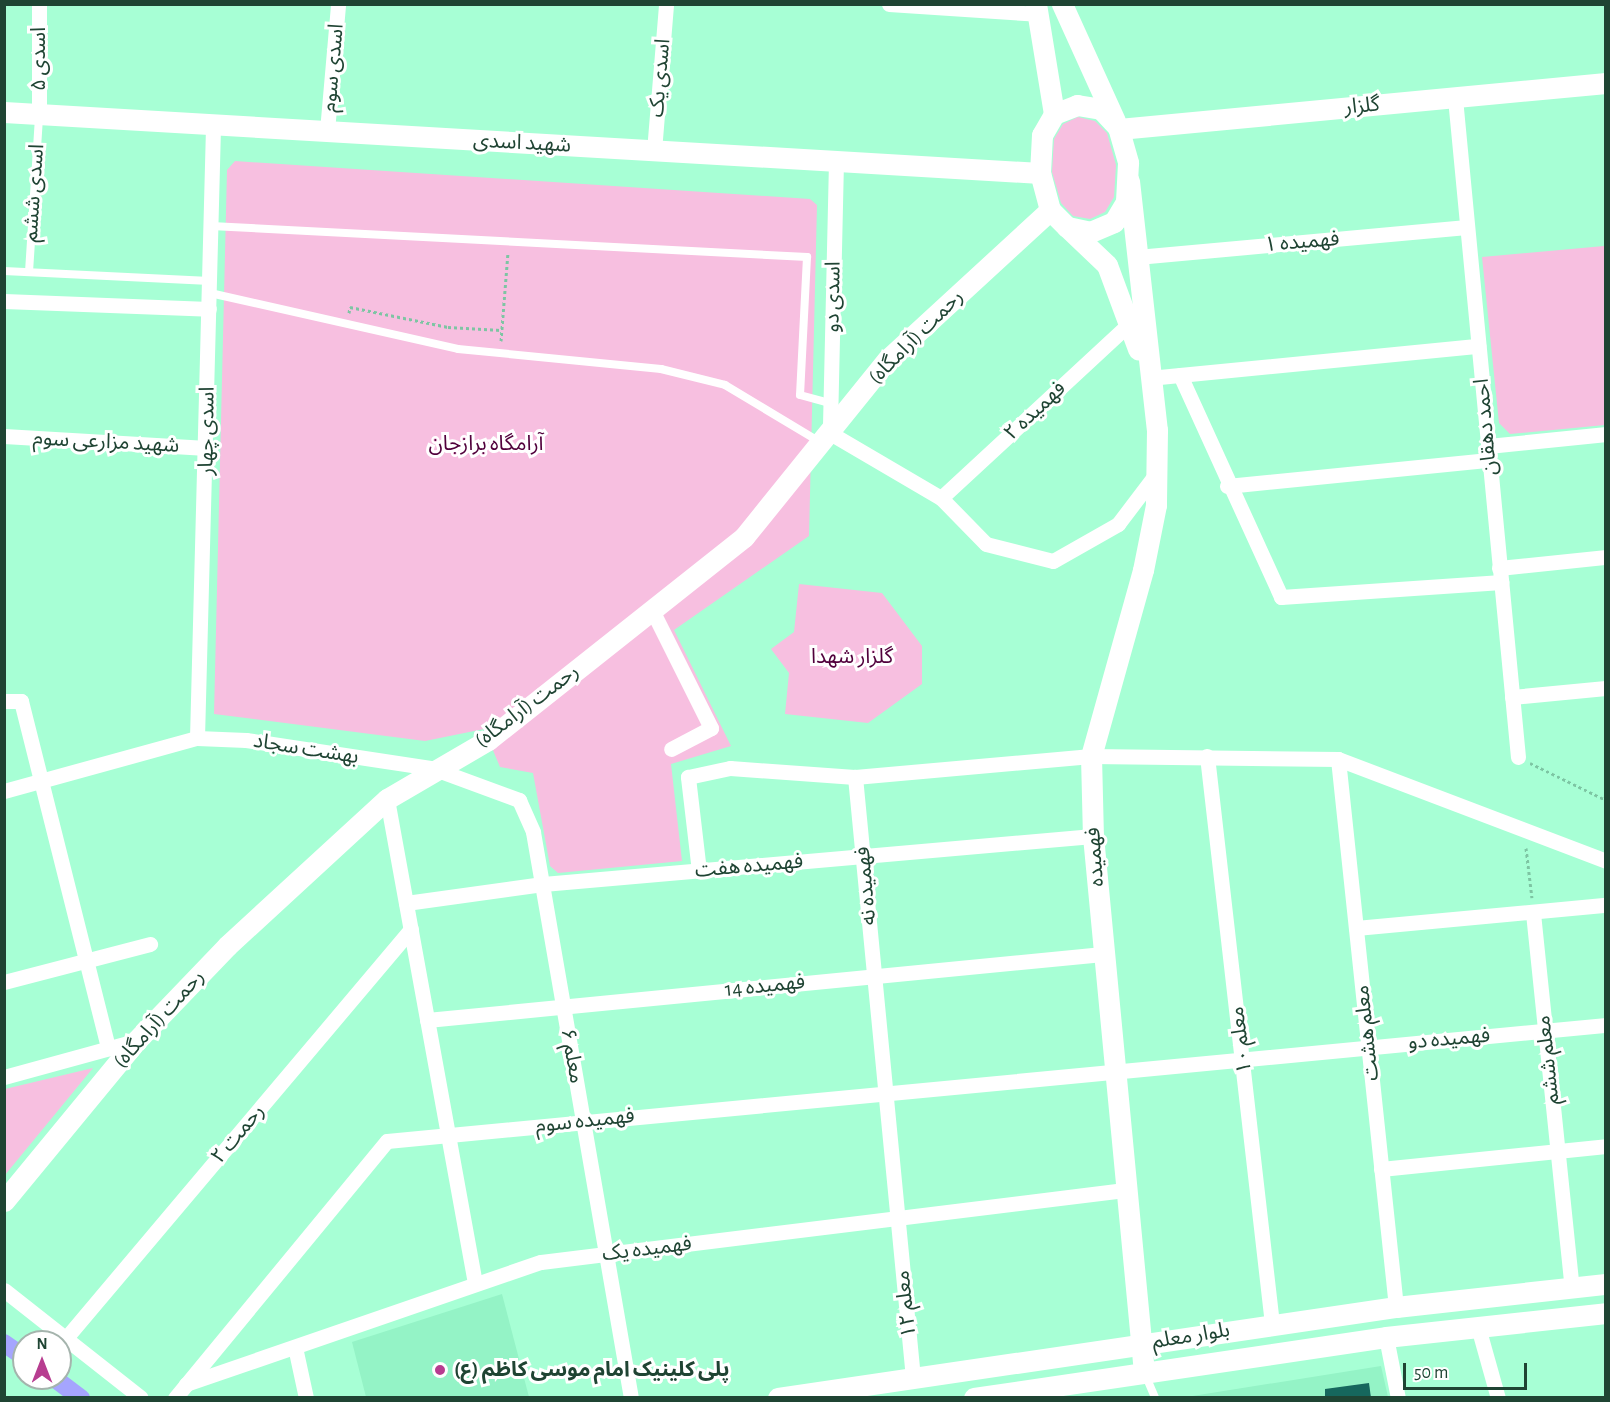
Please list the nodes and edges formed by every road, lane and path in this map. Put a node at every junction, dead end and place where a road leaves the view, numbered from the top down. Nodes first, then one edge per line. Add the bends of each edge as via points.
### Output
1 (39, 4) edge
2 (338, 4) edge
3 (666, 4) edge
4 (889, 4) edge
5 (1062, 4) edge
6 (1037, 9) edge
7 (1605, 83) edge
8 (1455, 98) junction
9 (4, 112) edge
10 (39, 114) junction
11 (1054, 114) junction
12 (213, 125) junction
13 (1118, 128) junction
14 (327, 131) junction
15 (654, 151) junction
16 (836, 161) junction
17 (1040, 173) junction
18 (1129, 181) junction
19 (1050, 210) junction
20 (211, 226) junction
21 (1067, 227) junction
22 (1467, 227) junction
23 (509, 242) junction
24 (1137, 257) junction
25 (4, 271) edge
26 (29, 272) junction
27 (210, 287) junction
28 (4, 301) edge
29 (350, 307) dead end
30 (209, 309) junction
31 (1129, 324) junction
32 (1478, 346) junction
33 (1180, 375) junction
34 (1149, 378) junction
35 (830, 403) junction
36 (1605, 434) edge
37 (4, 436) edge
38 (825, 438) junction
39 (207, 448) junction
40 (1489, 453) junction
41 (1156, 474) junction
42 (1227, 486) junction
43 (942, 498) junction
44 (1605, 557) edge
45 (1500, 575) junction
46 (652, 610) junction
47 (1605, 688) edge
48 (1512, 698) junction
49 (4, 701) edge
50 (198, 738) junction
51 (671, 749) dead end
52 (1091, 756) junction
53 (1207, 756) junction
54 (1518, 757) joint
55 (1338, 759) junction
56 (432, 768) junction
57 (855, 777) junction
58 (39, 783) junction
59 (4, 791) edge
60 (387, 799) junction
61 (1605, 800) edge
62 (1525, 831) junction
63 (1093, 836) junction
64 (863, 856) junction
65 (1605, 861) edge
66 (699, 871) junction
67 (543, 884) junction
68 (406, 903) junction
69 (1605, 905) edge
70 (1533, 913) junction
71 (1356, 928) junction
72 (411, 929) junction
73 (150, 944) dead end
74 (1104, 954) junction
75 (87, 961) junction
76 (874, 976) junction
77 (4, 982) edge
78 (563, 1006) junction
79 (427, 1020) junction
80 (1605, 1025) edge
81 (1545, 1030) junction
82 (136, 1041) junction
83 (1368, 1046) junction
84 (108, 1048) junction
85 (1244, 1057) junction
86 (1114, 1069) junction
87 (4, 1077) edge
88 (886, 1091) junction
89 (583, 1121) junction
90 (448, 1134) junction
91 (1605, 1146) edge
92 (1557, 1151) junction
93 (1381, 1169) junction
94 (1125, 1190) junction
95 (4, 1201) edge
96 (898, 1224) junction
97 (607, 1259) junction
98 (475, 1283) junction
99 (1605, 1284) edge
100 (1572, 1288) junction
101 (4, 1290) edge
102 (1396, 1307) junction
103 (1605, 1313) edge
104 (1272, 1324) junction
105 (1478, 1327) junction
106 (56, 1330) edge
107 (72, 1331) edge
108 (1386, 1337) junction
109 (72, 1343) edge
110 (1140, 1344) junction
111 (295, 1347) junction
112 (1144, 1373) junction
113 (913, 1378) junction
114 (186, 1384) junction
115 (141, 1398) edge
116 (175, 1398) edge
117 (306, 1398) edge
118 (631, 1398) edge
119 (778, 1398) edge
120 (975, 1398) edge
121 (1155, 1398) edge
122 (1398, 1398) edge
123 (1498, 1398) edge

1 - 10 street, اسدی ۵
2 - 14 street, اسدی سوم
3 - 15 street, اسدی یک
4 - 6 street
5 - 13 street
6 - 11 street
7 - 8 street, گلزار
8 - 13 street, گلزار
8 - 22 street, احمد دهقان
9 - 10 street, شهید اسدی
10 - 12 street, شهید اسدی
10 - 26 lane, اسدی ششم
11 - 13 street via 1077,105 1101,109
11 - 17 street via 1042,135
12 - 14 street, شهید اسدی
12 - 20 street, اسدی چهار
13 - 18 street
14 - 15 street, شهید اسدی
15 - 16 street, شهید اسدی
16 - 17 street, شهید اسدی
16 - 35 street, اسدی دو
17 - 19 street
18 - 21 street via 1126,202 1114,222 1091,232
18 - 24 street
19 - 21 street
19 - 38 street, رحمت (آرامگاه) via 887,360
20 - 23 lane
20 - 27 street, اسدی چهار
21 - 31 street via 1107,266
22 - 24 street, فهمیده ۱
22 - 32 street, احمد دهقان
23 - 29 path via 501,330 448,327
23 - 35 lane via 807,257 800,395
24 - 34 street
25 - 26 lane
26 - 27 lane
27 - 30 street, اسدی چهار
27 - 38 lane via 458,349 661,369 725,385
28 - 30 street
30 - 39 street, اسدی چهار
31 - 34 street
31 - 43 street, فهمیده ۲
32 - 33 street
32 - 40 street, احمد دهقان
33 - 34 street
33 - 42 street
34 - 41 street, فهمیده
35 - 38 street, اسدی دو
36 - 40 street
37 - 39 street, شهید مزارعی سوم
38 - 43 street
38 - 46 street, رحمت (آرامگاه) via 744,537
39 - 50 street, اسدی چهار
40 - 42 street
40 - 45 street, احمد دهقان
41 - 43 street via 1118,524 1053,561 986,544
41 - 52 street, فهمیده via 1143,570
42 - 45 street via 1281,597
44 - 45 street
45 - 48 street, احمد دهقان
46 - 51 street via 711,728
46 - 56 street, رحمت (آرامگاه) via 488,740
47 - 48 street
48 - 54 street, احمد دهقان
49 - 58 street via 21,701
50 - 56 street, بهشت سجاد via 246,740
50 - 58 street, بهشت سجاد
52 - 53 street
52 - 57 street
52 - 63 street, فهمیده
53 - 55 street
53 - 85 street, معلم ۱۰
54 - 61 path
55 - 62 street
55 - 71 street, معلم هشت
56 - 60 street, رحمت (آرامگاه)
56 - 67 street, بهشت سجاد via 519,800 533,832
57 - 64 street, فهمیده نه
57 - 66 street via 730,768 688,777
58 - 59 street, بهشت سجاد
58 - 75 street
60 - 68 street
60 - 82 street, رحمت (آرامگاه) via 227,946
62 - 65 street
62 - 70 path
63 - 64 street, فهمیده هفت
63 - 74 street, فهمیده
64 - 66 street, فهمیده هفت
64 - 76 street, فهمیده نه
66 - 67 street, فهمیده هفت
67 - 68 street, فهمیده هفت
67 - 78 street, معلم ۶
68 - 72 street
69 - 70 street
70 - 71 street
70 - 81 street, معلم ششم
71 - 83 street, معلم هشت
72 - 79 street
72 - 107 street, رحمت ۲
73 - 75 street
74 - 76 street, فهمیده 14
74 - 86 street, فهمیده
75 - 77 street
75 - 84 street
76 - 78 street, فهمیده 14
76 - 88 street, فهمیده نه
78 - 79 street, فهمیده 14
78 - 89 street, معلم ۶
79 - 90 street
80 - 81 street, فهمیده دو
81 - 83 street, فهمیده دو
81 - 92 street, معلم ششم
82 - 84 street
82 - 95 street, رحمت (آرامگاه)
83 - 85 street, فهمیده دو
83 - 93 street, معلم هشت
84 - 87 street
85 - 86 street, فهمیده دو
85 - 104 street, معلم ۱۰
86 - 88 street, فهمیده سوم
86 - 94 street, فهمیده
88 - 89 street, فهمیده سوم
88 - 96 street, فهمیده نه
89 - 90 street, فهمیده سوم
89 - 97 street, معلم ۶
90 - 98 street
90 - 114 street, فهمیده سوم via 387,1141
91 - 92 street
92 - 93 street
92 - 100 street, معلم ششم
93 - 102 street, معلم هشت
94 - 96 street, فهمیده یک
94 - 110 street, فهمیده
96 - 97 street, فهمیده یک
96 - 113 street, معلم ۱۲
97 - 98 street, فهمیده یک via 541,1262
97 - 118 street, معلم ۶
98 - 111 street, فهمیده یک
99 - 100 street, بلوار معلم
100 - 102 street, بلوار معلم
101 - 106 street
102 - 104 street, بلوار معلم
103 - 105 street, بلوار معلم
104 - 110 street, بلوار معلم
105 - 108 street, بلوار معلم
105 - 123 street
108 - 112 street, بلوار معلم
108 - 122 street
109 - 115 street
110 - 112 street, فهمیده
110 - 113 street, بلوار معلم
111 - 114 street, فهمیده یک
111 - 117 street
112 - 120 street, بلوار معلم
112 - 121 lane
113 - 119 street, بلوار معلم
114 - 116 street, فهمیده سوم

